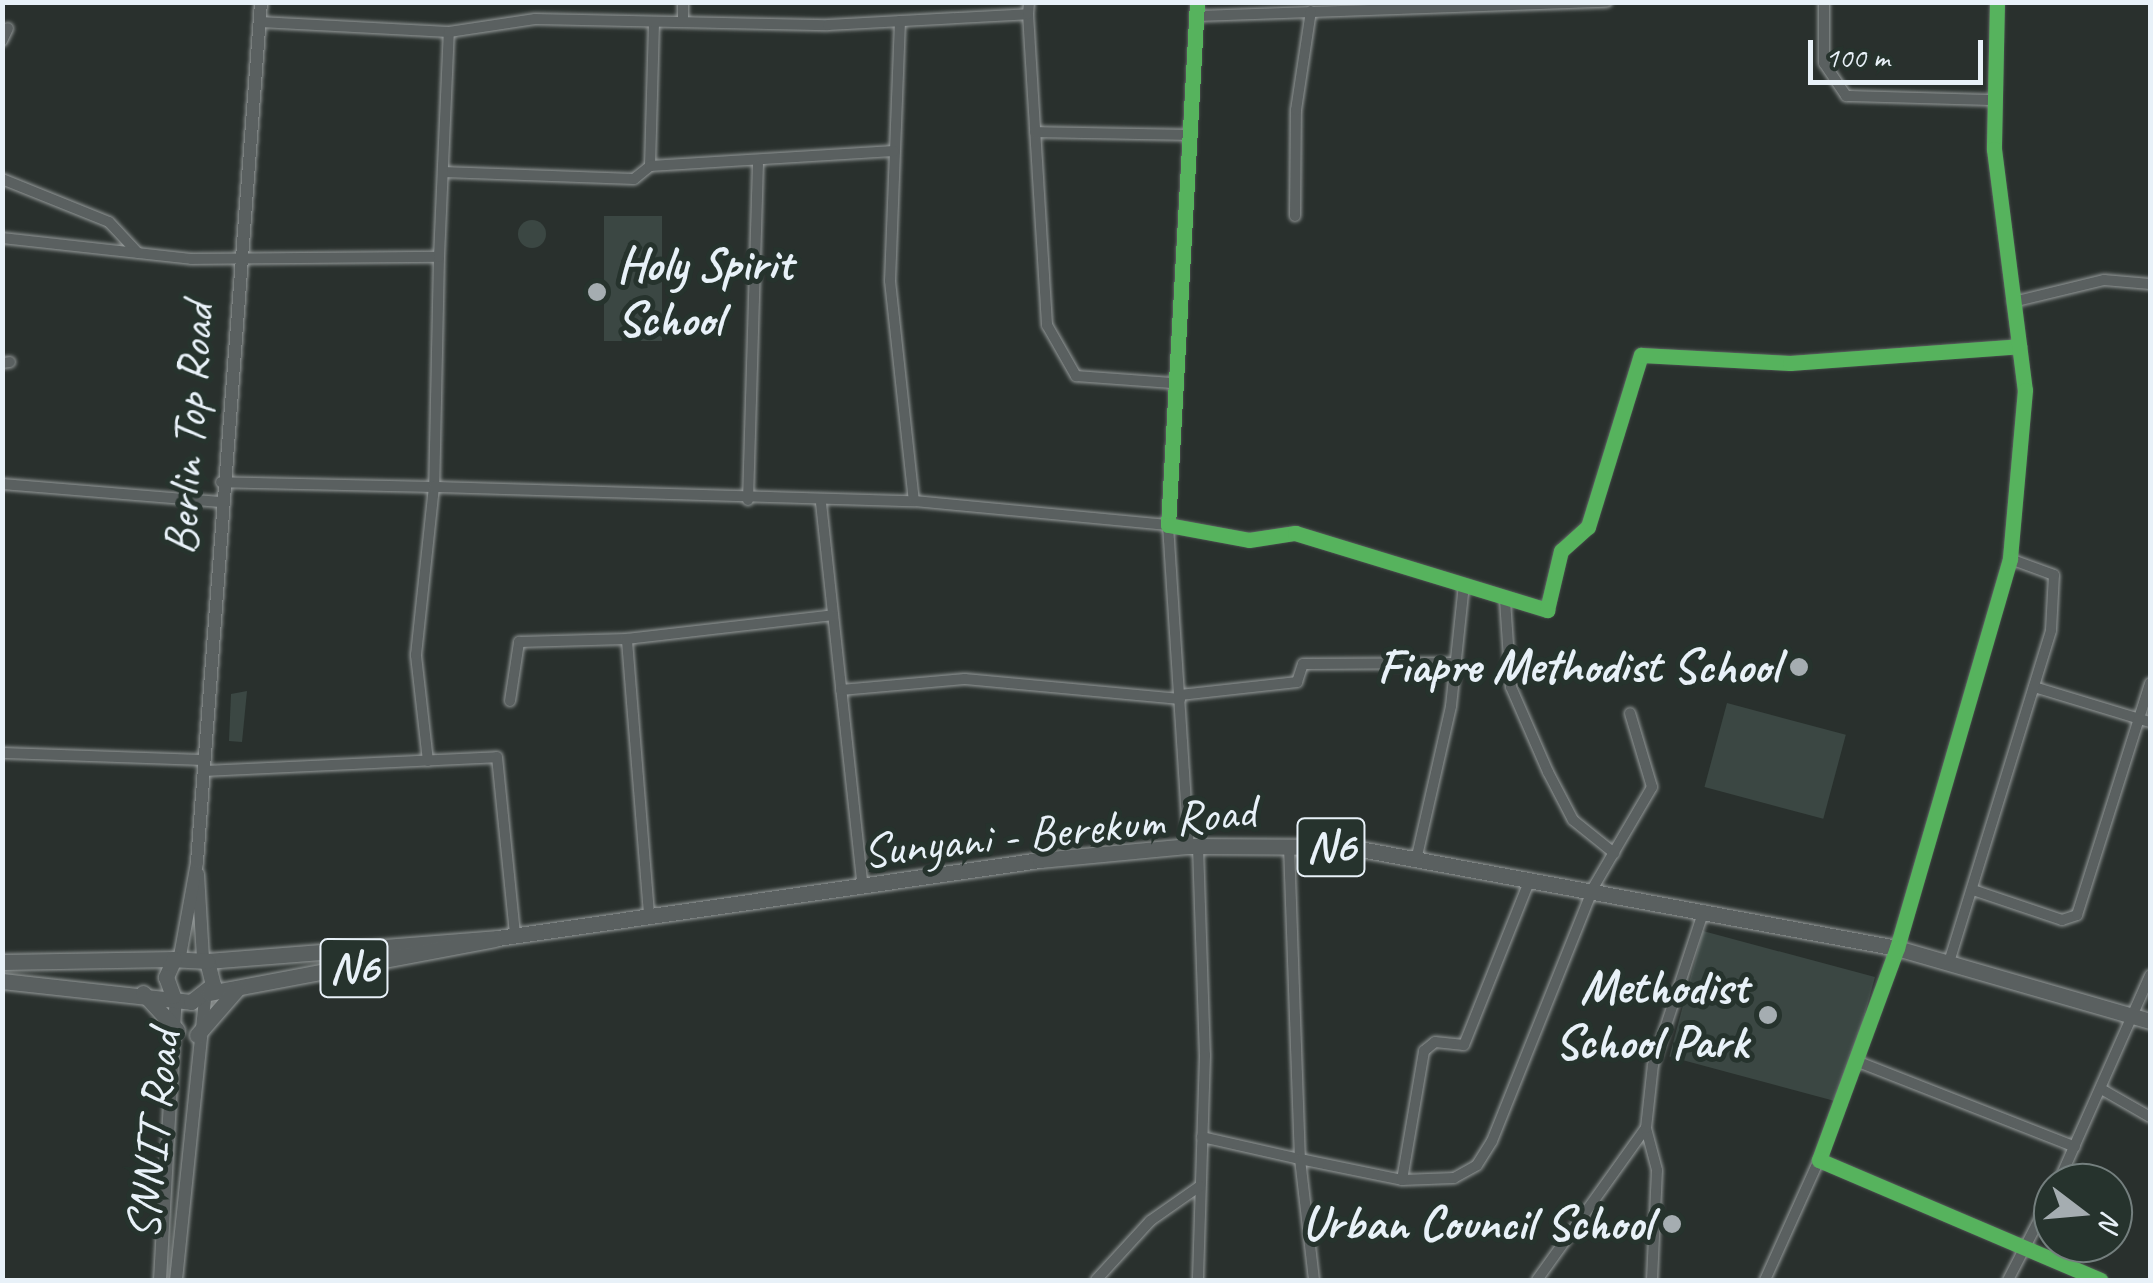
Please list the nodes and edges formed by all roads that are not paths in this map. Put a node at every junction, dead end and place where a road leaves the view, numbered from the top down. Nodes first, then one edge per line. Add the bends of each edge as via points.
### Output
1 (261, 2) edge
2 (683, 2) edge
3 (1196, 2) edge
4 (1607, 2) edge
5 (1824, 2) edge
6 (1997, 2) edge
7 (1538, 4) edge
8 (1028, 8) edge
9 (1311, 10) junction
10 (1196, 16) junction
11 (900, 21) junction
12 (260, 22) junction
13 (654, 22) junction
14 (683, 22) junction
15 (8, 28) dead end
16 (449, 32) junction
17 (2, 41) edge
18 (1993, 100) junction
19 (1035, 132) junction
20 (1187, 136) junction
21 (894, 151) junction
22 (758, 164) junction
23 (650, 166) junction
24 (443, 172) junction
25 (2, 179) edge
26 (1295, 216) dead end
27 (2, 238) edge
28 (138, 254) junction
29 (439, 257) junction
30 (240, 259) junction
31 (2150, 284) edge
32 (2013, 302) junction
33 (2020, 346) junction
34 (1172, 383) junction
35 (222, 482) junction
36 (2, 484) edge
37 (434, 487) junction
38 (748, 500) junction
39 (914, 501) junction
40 (220, 502) junction
41 (821, 503) junction
42 (1168, 525) junction
43 (2010, 559) junction
44 (1464, 585) junction
45 (1505, 600) junction
46 (834, 615) junction
47 (628, 638) junction
48 (1456, 662) junction
49 (2150, 683) edge
50 (2034, 687) junction
51 (841, 690) junction
52 (1180, 697) junction
53 (510, 701) dead end
54 (1630, 713) dead end
55 (2146, 720) edge
56 (2, 753) edge
57 (428, 761) junction
58 (204, 765) junction
59 (1193, 846) junction
60 (1290, 846) junction
61 (1614, 853) junction
62 (1417, 856) junction
63 (196, 862) junction
64 (1530, 879) junction
65 (863, 887) junction
66 (1593, 888) junction
67 (1973, 890) junction
68 (1704, 910) junction
69 (650, 914) junction
70 (516, 935) junction
71 (498, 938) junction
72 (1897, 948) junction
73 (177, 957) junction
74 (205, 959) junction
75 (1950, 960) junction
76 (2, 962) edge
77 (2150, 975) edge
78 (2, 981) edge
79 (241, 986) junction
80 (140, 991) junction
81 (207, 995) junction
82 (174, 997) junction
83 (2132, 1013) junction
84 (2150, 1021) edge
85 (177, 1030) junction
86 (198, 1035) junction
87 (1856, 1061) junction
88 (2103, 1090) junction
89 (2150, 1117) edge
90 (1646, 1128) junction
91 (1202, 1137) junction
92 (2075, 1147) junction
93 (1300, 1160) junction
94 (1819, 1160) junction
95 (2067, 1163) edge
96 (1402, 1180) junction
97 (1200, 1186) junction
98 (2033, 1232) edge
99 (2025, 1247) junction
100 (160, 1280) edge
101 (176, 1280) edge
102 (1096, 1280) edge
103 (1198, 1280) edge
104 (1314, 1280) edge
105 (1538, 1280) edge
106 (1652, 1280) edge
107 (1765, 1280) edge
108 (2008, 1280) edge
109 (2100, 1280) edge

1 - 12 street, Berlin Top Road
2 - 14 street
3 - 10 street
4 - 7 street
5 - 18 street via 1824,63 1846,96
6 - 18 street
7 - 9 street
8 - 11 street
8 - 19 street
9 - 10 street
9 - 26 street via 1296,110
10 - 20 street
11 - 14 street
11 - 21 street
12 - 16 street
12 - 30 street, Berlin Top Road
13 - 14 street
13 - 16 street via 535,19
13 - 23 street
15 - 17 street
16 - 24 street
18 - 32 street
19 - 20 street
19 - 34 street via 1047,325 1065,364 1092,380
20 - 34 street
21 - 22 street
21 - 39 street via 890,281
22 - 23 street
22 - 38 street
23 - 24 street via 634,179
24 - 29 street
25 - 28 street via 109,222
27 - 28 street
28 - 30 street
29 - 30 street
29 - 37 street
30 - 35 street, Berlin Top Road
31 - 32 street via 2104,280
32 - 33 street
33 - 43 street via 2025,458
33 - 45 street via 1790,364 1698,363 1649,351 1636,363 1585,534 1562,551 1547,610
34 - 42 street
35 - 37 street
35 - 40 street, Berlin Top Road
36 - 40 street
37 - 38 street
37 - 57 street via 416,655
38 - 41 street
39 - 41 street
39 - 42 street
40 - 58 street, Berlin Top Road
41 - 46 street
42 - 44 street via 1249,540 1295,533
42 - 52 street
43 - 50 street via 2054,575
43 - 72 street
44 - 45 street
44 - 48 street
45 - 61 street via 1511,687 1572,820
46 - 47 street
46 - 51 street
47 - 53 street via 518,642
47 - 69 street
48 - 52 street via 1303,664 1297,682
48 - 62 street
49 - 55 street
50 - 55 street
50 - 67 street
51 - 52 street via 965,679
51 - 65 street
52 - 59 street
54 - 61 street via 1652,787
55 - 67 street via 2077,915 2062,920
56 - 58 street
57 - 58 street
57 - 70 street via 497,757
58 - 63 street, Berlin Top Road
59 - 60 main road, Sunyani - Berekum Road / N6
59 - 65 main road, Sunyani - Berekum Road / N6
59 - 91 street
60 - 62 main road, Sunyani - Berekum Road / N6
60 - 93 street
61 - 66 street
62 - 64 main road, Sunyani - Berekum Road / N6
63 - 73 street
63 - 74 street
64 - 66 main road, Sunyani - Berekum Road / N6
64 - 96 street via 1464,1045 1435,1042 1424,1051
65 - 69 main road, Sunyani - Berekum Road / N6
66 - 68 main road, Sunyani - Berekum Road / N6
66 - 96 street via 1477,1166 1454,1178
67 - 75 street
68 - 72 main road, Sunyani - Berekum Road / N6
68 - 90 street via 1654,1065
69 - 70 main road, Sunyani - Berekum Road / N6
70 - 71 main road, Sunyani - Berekum Road / N6
71 - 74 main road, Sunyani - Berekum Road / N6
71 - 79 main road, Sunyani - Berekum Road / N6
72 - 75 main road, Sunyani - Berekum Road / N6
72 - 87 street
73 - 74 main road, N6
73 - 76 main road, N6
73 - 82 main road via 166,977
74 - 81 main road
75 - 83 main road, Sunyani - Berekum Road / N6
77 - 83 street
78 - 80 main road, N6
79 - 81 main road, Sunyani - Berekum Road / N6
79 - 86 main road
80 - 82 main road, N6
80 - 85 main road
81 - 82 main road, N6
81 - 86 street, SNNIT Road
82 - 85 street, SNNIT Road
83 - 84 main road, Sunyani - Berekum Road / N6
83 - 88 street
85 - 100 street, SNNIT Road
86 - 101 street, SNNIT Road
87 - 92 street
87 - 94 street
88 - 89 street
88 - 92 street
90 - 105 street
90 - 106 street via 1658,1170
91 - 93 street
91 - 97 street
92 - 95 street
93 - 96 street
93 - 104 street
94 - 99 street
94 - 107 street
97 - 102 street via 1150,1221
97 - 103 street
98 - 99 street
99 - 108 street
99 - 109 street

